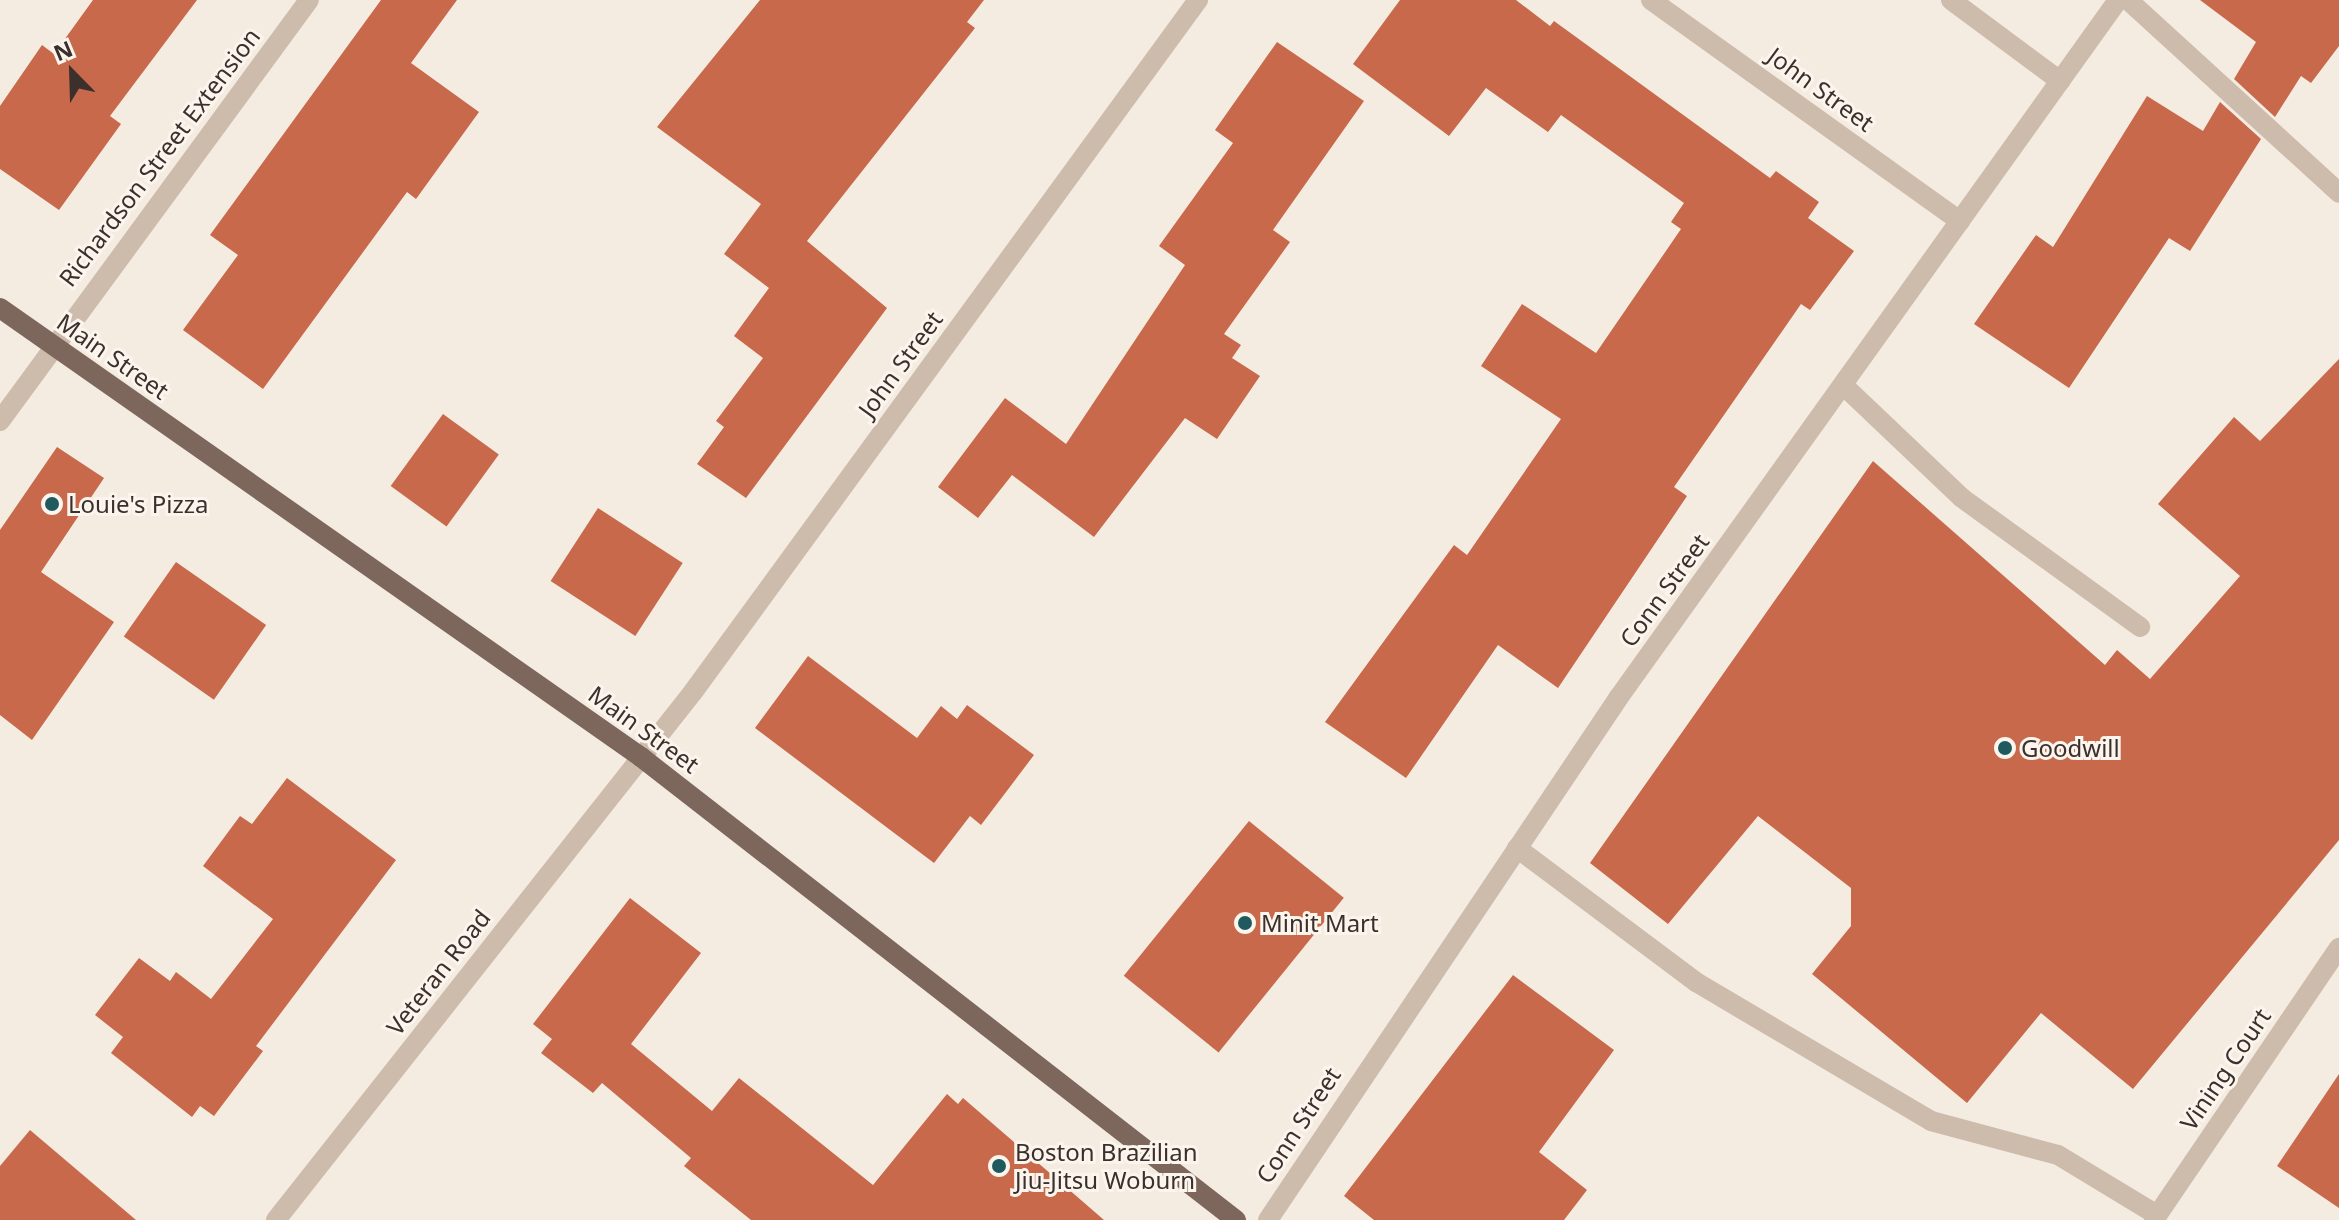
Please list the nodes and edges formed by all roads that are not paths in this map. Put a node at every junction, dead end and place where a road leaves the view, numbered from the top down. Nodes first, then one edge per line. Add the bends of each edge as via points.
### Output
1 (309, 0) edge
2 (1198, 0) edge
3 (1651, 0) edge
4 (1951, 0) edge
5 (2118, 0) edge
6 (2128, 0) edge
7 (2060, 81) junction
8 (2339, 193) edge
9 (1960, 221) junction
10 (0, 308) edge
11 (51, 345) junction
12 (1843, 385) junction
13 (0, 421) edge
14 (2140, 627) dead end
15 (641, 757) junction
16 (1517, 848) junction
17 (2339, 948) edge
18 (2155, 1218) edge
19 (276, 1220) edge
20 (1236, 1220) edge
21 (1268, 1220) edge

1 - 11 street, Richardson Street Extension
2 - 15 street, John Street
3 - 9 street, John Street
4 - 7 street
5 - 7 street, Conn Street
6 - 8 street
7 - 9 street, Conn Street
9 - 12 street, Conn Street
10 - 11 main road, Main Street
11 - 13 street, Richardson Street Extension
11 - 15 main road, Main Street
12 - 14 street via 1962,498
12 - 16 street, Conn Street
15 - 19 street, Veteran Road
15 - 20 main road, Main Street
16 - 18 street via 1707,989 1931,1121 2058,1155
16 - 21 street, Conn Street
17 - 18 street, Vining Court

